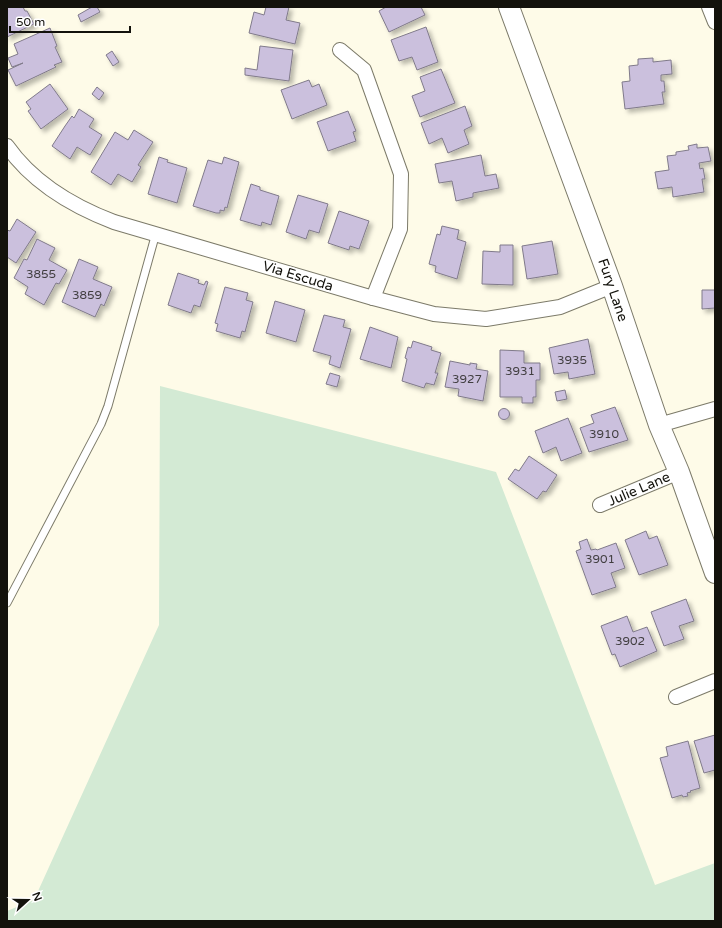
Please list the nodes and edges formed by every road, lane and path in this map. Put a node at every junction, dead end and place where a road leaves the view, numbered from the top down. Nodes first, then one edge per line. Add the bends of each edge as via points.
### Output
1 (509, 7) edge
2 (709, 7) edge
3 (715, 22) edge
4 (340, 50) dead end
5 (7, 146) edge
6 (156, 233) junction
7 (612, 286) junction
8 (373, 298) junction
9 (715, 409) edge
10 (659, 425) junction
11 (678, 472) junction
12 (600, 505) dead end
13 (715, 573) edge
14 (7, 603) edge
15 (715, 681) edge
16 (676, 697) dead end

1 - 7 main road, Fury Lane
2 - 3 street
4 - 8 street via 364,70 401,174 400,229
5 - 6 street, Via Escuda via 42,182 72,204 114,222
6 - 8 street, Via Escuda
6 - 14 lane via 101,424
7 - 8 street, Via Escuda via 560,307 486,319 434,314
7 - 10 main road, Fury Lane
9 - 10 street
10 - 11 main road, Fury Lane
11 - 12 street, Julie Lane
11 - 13 main road, Fury Lane
15 - 16 street

